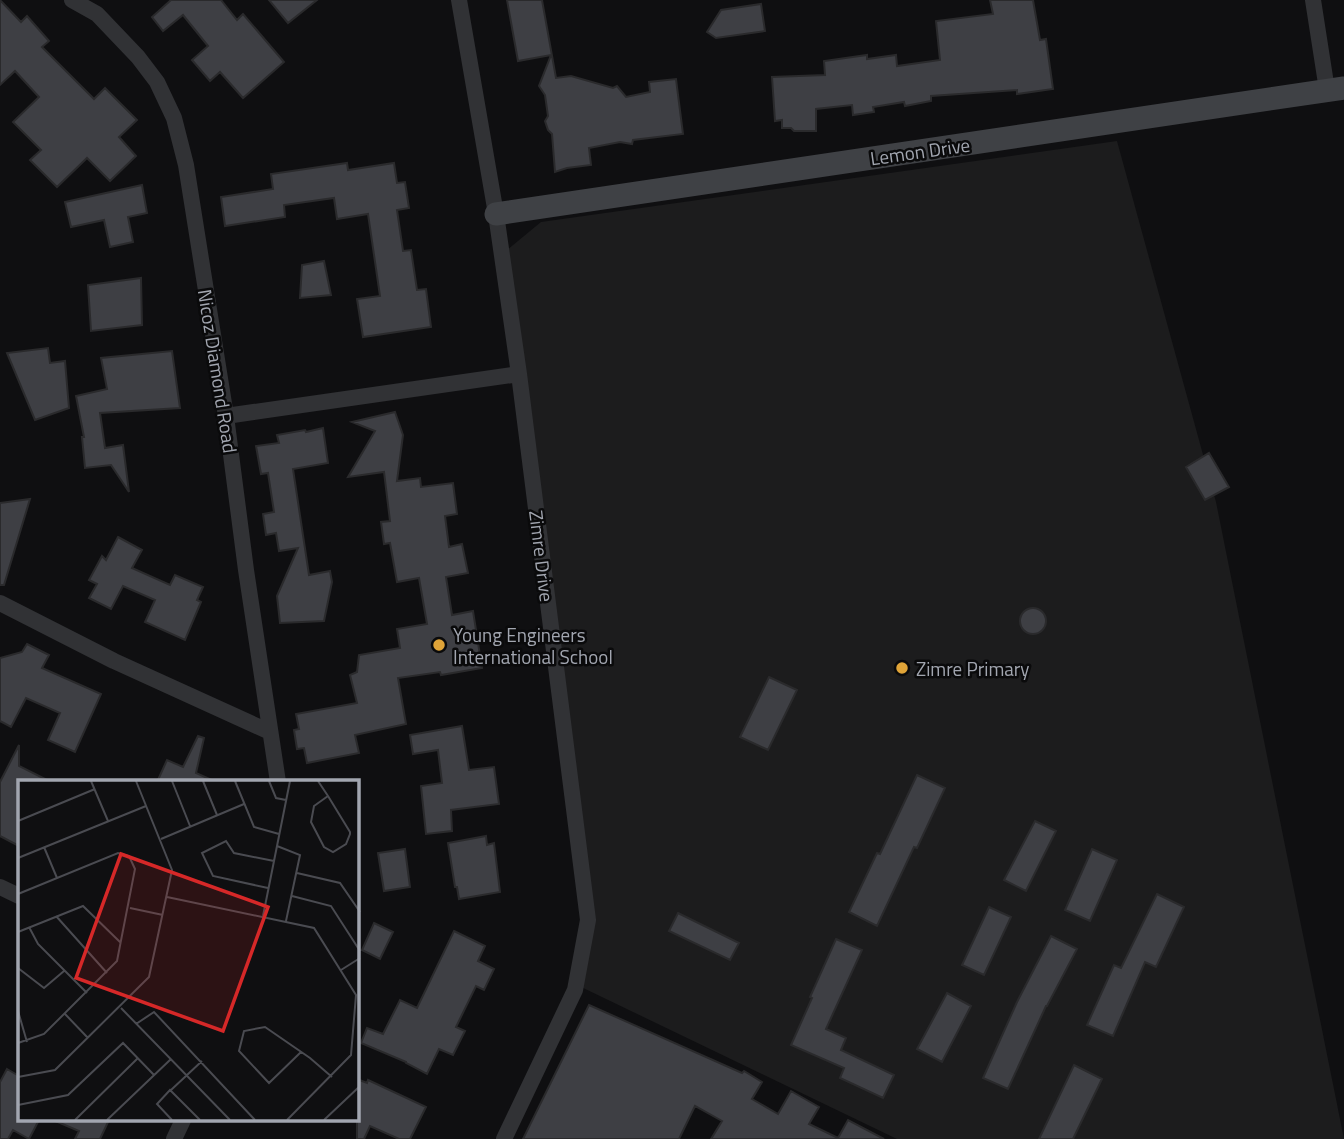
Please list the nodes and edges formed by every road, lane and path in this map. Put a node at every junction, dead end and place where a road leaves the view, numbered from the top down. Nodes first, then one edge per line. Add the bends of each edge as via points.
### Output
1 (72, 0) edge
2 (459, 0) edge
3 (1313, 0) edge
4 (1336, 89) edge
5 (496, 214) junction
6 (519, 374) junction
7 (226, 416) junction
8 (0, 603) edge
9 (270, 732) junction
10 (278, 780) edge
11 (0, 887) edge
12 (18, 896) edge
13 (182, 1122) edge
14 (174, 1139) edge
15 (504, 1139) edge

1 - 7 street, Nicoz Diamond Road via 97,14 138,57 157,82 174,118 186,165
2 - 5 street, Zimre Drive
3 - 4 street
4 - 5 street, Lemon Drive
5 - 6 street, Zimre Drive
6 - 7 street
6 - 15 street, Zimre Drive via 588,920 575,990
7 - 9 street, Nicoz Diamond Road
8 - 9 street
9 - 10 street, Nicoz Diamond Road
11 - 12 street
13 - 14 street

